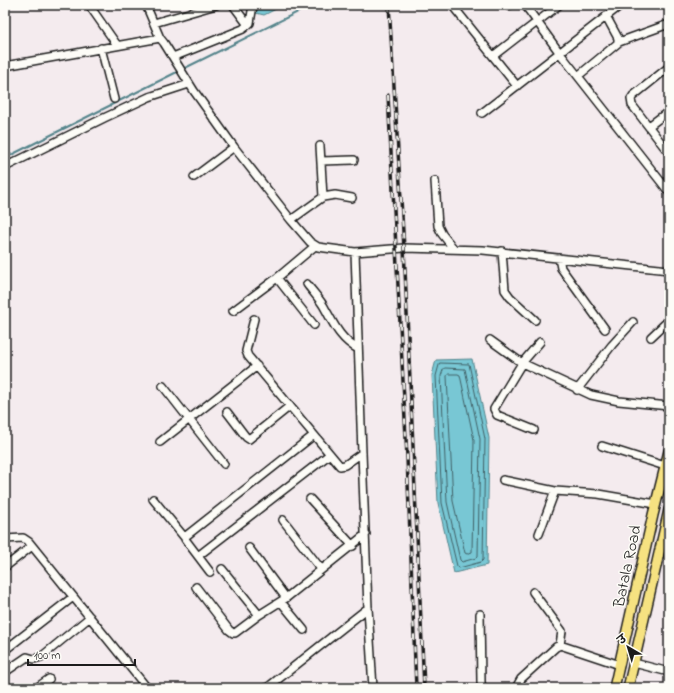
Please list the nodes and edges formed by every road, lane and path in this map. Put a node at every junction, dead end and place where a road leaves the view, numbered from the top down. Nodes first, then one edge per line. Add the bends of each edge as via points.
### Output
1 (89, 5) edge
2 (146, 5) edge
3 (216, 5) edge
4 (233, 5) edge
5 (253, 5) edge
6 (452, 5) edge
7 (525, 5) edge
8 (559, 5) edge
9 (619, 5) edge
10 (606, 16) junction
11 (154, 23) junction
12 (537, 23) junction
13 (248, 25) junction
14 (666, 25) dead end
15 (160, 38) junction
16 (619, 42) junction
17 (117, 45) junction
18 (101, 48) junction
19 (558, 52) junction
20 (493, 56) junction
21 (173, 57) junction
22 (5, 66) edge
23 (669, 66) edge
24 (578, 76) junction
25 (189, 84) junction
26 (517, 86) junction
27 (114, 99) dead end
28 (669, 111) edge
29 (482, 113) dead end
30 (649, 126) junction
31 (320, 146) dead end
32 (234, 147) junction
33 (669, 153) edge
34 (354, 160) dead end
35 (321, 161) junction
36 (5, 167) edge
37 (194, 177) dead end
38 (434, 181) dead end
39 (669, 192) edge
40 (323, 197) junction
41 (352, 198) dead end
42 (291, 220) junction
43 (315, 246) junction
44 (454, 249) junction
45 (355, 252) junction
46 (502, 252) junction
47 (559, 258) junction
48 (669, 270) edge
49 (277, 278) junction
50 (307, 284) dead end
51 (234, 311) dead end
52 (254, 320) dead end
53 (535, 320) dead end
54 (669, 320) edge
55 (633, 322) dead end
56 (314, 326) dead end
57 (605, 329) dead end
58 (651, 337) dead end
59 (490, 340) dead end
60 (540, 342) dead end
61 (358, 349) junction
62 (522, 363) junction
63 (257, 366) junction
64 (163, 386) dead end
65 (578, 390) junction
66 (290, 406) junction
67 (669, 406) edge
68 (227, 412) dead end
69 (190, 419) junction
70 (534, 430) dead end
71 (314, 435) junction
72 (160, 442) dead end
73 (602, 446) dead end
74 (669, 451) edge
75 (362, 453) junction
76 (330, 454) junction
77 (224, 464) dead end
78 (665, 466) junction
79 (503, 480) dead end
80 (555, 491) junction
81 (310, 498) dead end
82 (153, 499) dead end
83 (656, 504) junction
84 (669, 510) edge
85 (283, 520) dead end
86 (366, 534) junction
87 (539, 534) dead end
88 (185, 538) junction
89 (5, 539) edge
90 (32, 546) junction
91 (353, 546) junction
92 (249, 548) dead end
93 (198, 556) junction
94 (5, 567) edge
95 (222, 569) dead end
96 (321, 569) junction
97 (210, 572) dead end
98 (196, 587) dead end
99 (533, 592) dead end
100 (72, 597) junction
101 (283, 600) junction
102 (368, 608) junction
103 (480, 614) dead end
104 (259, 615) junction
105 (90, 617) junction
106 (304, 630) dead end
107 (560, 645) junction
108 (5, 650) edge
109 (634, 663) junction
110 (620, 665) junction
111 (5, 672) edge
112 (669, 672) edge
113 (49, 679) dead end
114 (36, 688) edge
115 (147, 688) edge
116 (267, 688) edge
117 (373, 688) edge
118 (482, 688) edge
119 (516, 688) edge
120 (614, 688) edge
121 (628, 688) edge

1 - 17 street
2 - 11 street
3 - 11 street
4 - 13 street
5 - 13 street
6 - 20 street
7 - 12 street
8 - 12 street
9 - 10 street
10 - 16 street
10 - 19 street
11 - 15 street
12 - 19 street
12 - 20 street
13 - 21 street
14 - 16 street
15 - 17 street
15 - 21 street
16 - 24 street
17 - 18 street
18 - 22 street
18 - 27 street
19 - 24 street
19 - 26 street
20 - 26 street
21 - 25 street
23 - 30 street via 631,99 632,105
24 - 39 street
25 - 32 street
25 - 36 street via 149,97
26 - 29 street
28 - 30 street
30 - 33 street
31 - 35 street
32 - 37 street
32 - 42 street
34 - 35 street
35 - 40 street
38 - 44 street via 438,226
40 - 41 street via 335,195
40 - 42 street
42 - 43 street
43 - 45 street
43 - 49 street
44 - 45 street via 404,248
44 - 46 street
45 - 61 street
46 - 47 street
46 - 53 street via 505,290
47 - 48 street
47 - 57 street via 561,268
49 - 51 street
49 - 56 street
50 - 61 street via 347,342
52 - 63 street via 246,350
54 - 58 street
55 - 65 street
59 - 62 street
60 - 62 street
61 - 75 street
62 - 65 street
62 - 70 street via 494,409 497,415
63 - 66 street
63 - 69 street
64 - 69 street
65 - 67 street via 619,401
66 - 68 street via 249,439
66 - 71 street
69 - 72 street
69 - 77 street
71 - 76 street
71 - 88 street
73 - 78 street
74 - 78 main road, Batala Road
75 - 76 street via 342,466
75 - 86 street
76 - 93 street
78 - 83 main road, Batala Road
79 - 80 street
80 - 83 street via 598,494
80 - 87 street
81 - 91 street
82 - 88 street
83 - 110 main road, Batala Road
84 - 109 main road, Batala Road
85 - 96 street
86 - 91 street
86 - 102 street
88 - 93 street
89 - 90 street via 23,538
90 - 94 street
90 - 100 street
91 - 96 street
92 - 101 street
93 - 97 street
95 - 104 street
96 - 101 street
98 - 104 street via 233,633
99 - 107 street via 562,631
100 - 105 street
100 - 108 street
101 - 104 street
101 - 106 street
102 - 116 street
102 - 117 street
103 - 118 street
105 - 111 street via 41,657 27,657
105 - 115 street
107 - 110 street
107 - 119 street via 521,679
109 - 112 street
109 - 121 main road, Batala Road
110 - 120 main road, Batala Road
113 - 114 street

